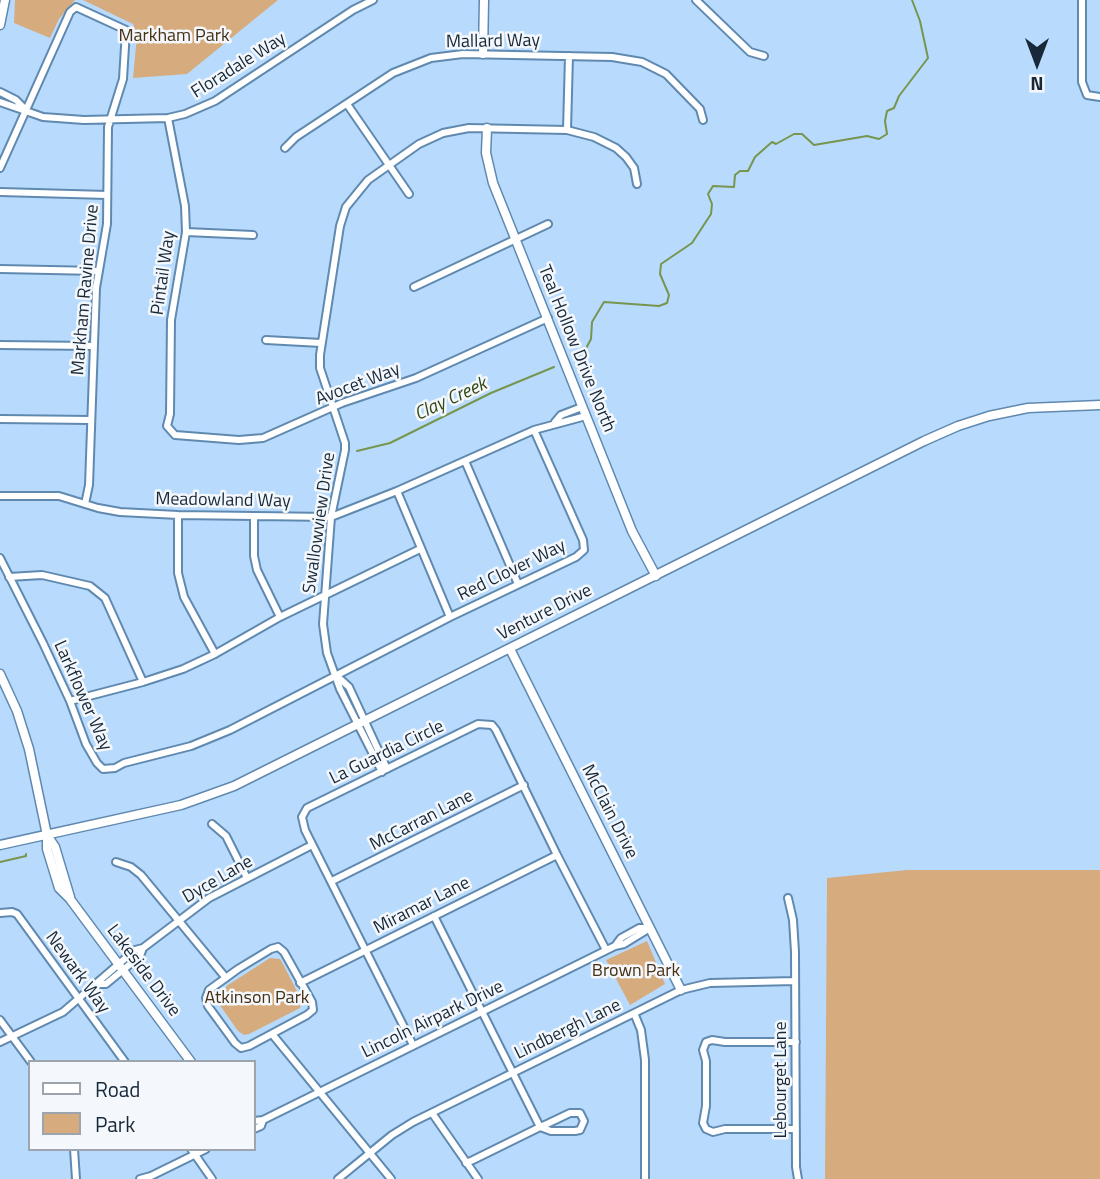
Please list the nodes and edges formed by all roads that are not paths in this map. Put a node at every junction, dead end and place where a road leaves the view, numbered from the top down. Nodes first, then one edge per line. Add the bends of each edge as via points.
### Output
1 (5, 0) edge
2 (373, 0) edge
3 (484, 0) edge
4 (696, 0) edge
5 (1082, 0) edge
6 (0, 26) edge
7 (483, 54) junction
8 (569, 56) junction
9 (764, 56) dead end
10 (0, 92) edge
11 (1100, 97) edge
12 (0, 102) edge
13 (346, 104) junction
14 (25, 110) junction
15 (168, 118) junction
16 (110, 119) junction
17 (703, 120) dead end
18 (487, 128) junction
19 (567, 130) junction
20 (285, 148) dead end
21 (388, 165) junction
22 (0, 168) edge
23 (637, 184) dead end
24 (0, 192) edge
25 (409, 194) dead end
26 (107, 195) junction
27 (548, 224) dead end
28 (186, 232) junction
29 (253, 235) dead end
30 (516, 239) junction
31 (0, 269) edge
32 (99, 271) junction
33 (414, 287) dead end
34 (548, 318) junction
35 (266, 340) dead end
36 (321, 343) junction
37 (0, 345) edge
38 (93, 346) junction
39 (1100, 405) edge
40 (333, 407) junction
41 (582, 407) junction
42 (586, 415) junction
43 (0, 419) edge
44 (91, 420) junction
45 (555, 422) junction
46 (534, 430) junction
47 (170, 432) joint
48 (465, 461) junction
49 (397, 491) junction
50 (0, 496) edge
51 (85, 504) junction
52 (177, 515) junction
53 (254, 517) junction
54 (331, 517) junction
55 (420, 549) junction
56 (0, 558) edge
57 (656, 576) junction
58 (9, 577) junction
59 (518, 584) junction
60 (324, 597) junction
61 (280, 617) junction
62 (450, 617) junction
63 (510, 649) junction
64 (215, 654) junction
65 (0, 674) edge
66 (336, 676) junction
67 (143, 682) junction
68 (69, 701) junction
69 (361, 723) junction
70 (384, 770) junction
71 (524, 785) junction
72 (212, 824) dead end
73 (47, 835) junction
74 (0, 845) edge
75 (312, 845) junction
76 (557, 855) junction
77 (116, 862) dead end
78 (247, 878) junction
79 (332, 881) junction
80 (788, 898) dead end
81 (0, 913) edge
82 (434, 916) junction
83 (178, 920) junction
84 (650, 928) junction
85 (366, 950) junction
86 (606, 950) junction
87 (121, 967) junction
88 (226, 978) junction
89 (796, 981) junction
90 (300, 983) junction
91 (681, 990) junction
92 (78, 1000) junction
93 (482, 1012) junction
94 (634, 1013) junction
95 (0, 1020) edge
96 (272, 1034) junction
97 (12, 1036) junction
98 (0, 1042) edge
99 (796, 1042) junction
100 (413, 1045) junction
101 (30, 1060) edge
102 (123, 1060) edge
103 (190, 1060) edge
104 (513, 1073) junction
105 (320, 1093) junction
106 (432, 1113) junction
107 (263, 1120) junction
108 (256, 1121) edge
109 (540, 1127) junction
110 (256, 1128) edge
111 (796, 1129) junction
112 (74, 1151) edge
113 (193, 1152) edge
114 (369, 1153) junction
115 (466, 1163) junction
116 (76, 1179) edge
117 (140, 1179) edge
118 (212, 1179) edge
119 (338, 1179) edge
120 (391, 1179) edge
121 (478, 1179) edge
122 (645, 1179) edge
123 (798, 1179) edge

1 - 6 street
2 - 15 street, Floradale Way via 215,101
3 - 7 street
4 - 9 street via 750,52
5 - 11 street via 1082,82 1087,94
7 - 8 street, Mallard Way
7 - 13 street, Mallard Way via 417,62
8 - 17 street, Mallard Way via 627,58 655,67 700,109
8 - 19 street
10 - 14 street, Floradale Way
12 - 14 street, Floradale Way
13 - 20 street, Mallard Way
13 - 21 street
14 - 16 street, Floradale Way via 43,117
14 - 16 street, Markham Ravine Drive via 70,12 76,8 126,30 123,79
14 - 22 street
15 - 16 street, Floradale Way
15 - 28 street, Pintail Way
16 - 26 street, Markham Ravine Drive
18 - 19 street, Swallowview Drive
18 - 21 street, Swallowview Drive via 437,135
18 - 30 street, Teal Hollow Drive North via 488,166
19 - 23 street, Swallowview Drive via 616,148 634,167
21 - 25 street
21 - 36 street, Swallowview Drive via 368,180 346,207
24 - 26 street
26 - 32 street, Markham Ravine Drive
27 - 30 street
28 - 29 street
28 - 47 street, Pintail Way via 171,320
30 - 33 street
30 - 34 street, Teal Hollow Drive North
31 - 32 street
32 - 38 street, Markham Ravine Drive
34 - 40 street, Avocet Way via 416,378
34 - 41 street, Teal Hollow Drive North
35 - 36 street
36 - 40 street, Swallowview Drive via 320,368
37 - 38 street
38 - 44 street, Markham Ravine Drive
39 - 57 street, Venture Drive via 1028,408 958,426
40 - 47 street, Avocet Way via 252,440
40 - 54 street, Swallowview Drive via 345,450
41 - 42 street, Teal Hollow Drive North
41 - 45 street, Meadowland Way
42 - 45 street, Meadowland Way
42 - 57 street, Teal Hollow Drive North via 632,531
43 - 44 street
44 - 51 street, Markham Ravine Drive
45 - 46 street, Meadowland Way
46 - 48 street, Meadowland Way
46 - 59 street, Red Clover Way via 584,550
48 - 49 street, Meadowland Way
48 - 59 street
49 - 54 street, Meadowland Way
49 - 55 street
50 - 51 street, Meadowland Way via 59,496
51 - 52 street, Meadowland Way via 120,512
52 - 53 street, Meadowland Way
52 - 64 street via 178,573 184,597
53 - 54 street, Meadowland Way
53 - 61 street via 257,570
54 - 60 street, Swallowview Drive
55 - 60 street
55 - 62 street
56 - 58 street, Larkflower Way
57 - 63 street, Venture Drive
58 - 67 street via 42,575 90,586 105,598
58 - 68 street, Larkflower Way
59 - 62 street, Red Clover Way
60 - 61 street
60 - 66 street, Swallowview Drive via 324,640
61 - 64 street
62 - 66 street, Red Clover Way
63 - 69 street, Venture Drive
63 - 84 street, McClain Drive
64 - 67 street
65 - 73 street, Lakeside Drive via 29,749
66 - 68 street, Larkflower Way via 230,730 115,768 103,769 97,763
66 - 69 street, Swallowview Drive via 349,687
67 - 68 street
69 - 70 street, Swallowview Drive
69 - 73 street, Venture Drive via 203,798
70 - 71 street, La Guardia Circle via 485,723 496,730
70 - 75 street, La Guardia Circle via 307,808 302,822
71 - 76 street, La Guardia Circle
71 - 79 street, McCarran Lane
72 - 78 street via 226,836
73 - 74 street, Venture Drive
73 - 87 street, Lakeside Drive via 59,888
75 - 78 street, Dyce Lane
75 - 79 street, La Guardia Circle
76 - 82 street, Miramar Lane
76 - 86 street, La Guardia Circle
77 - 83 street via 141,875
78 - 83 street, Dyce Lane
79 - 85 street, La Guardia Circle
80 - 89 street, Lebourget Lane
81 - 92 street, Newark Way via 18,914
82 - 85 street, Miramar Lane
82 - 93 street
83 - 87 street, Dyce Lane via 143,948 140,956
83 - 88 street
84 - 86 street, Lincoln Airpark Drive
84 - 91 street, McClain Drive
85 - 90 street, Miramar Lane
85 - 100 street, La Guardia Circle
86 - 93 street, Lincoln Airpark Drive
87 - 92 street, Dyce Lane via 106,984 98,984
87 - 103 street, Lakeside Drive
88 - 90 street via 278,947
88 - 96 street via 209,990 206,998 235,1043 241,1048
89 - 91 street, Lindbergh Lane via 710,983
89 - 99 street, Lebourget Lane
90 - 96 street via 313,1010
91 - 94 street, Lindbergh Lane
92 - 97 street, Dyce Lane via 45,1022
92 - 102 street, Newark Way
93 - 100 street, Lincoln Airpark Drive
93 - 104 street
94 - 104 street, Lindbergh Lane
94 - 122 street via 645,1060
95 - 97 street
96 - 105 street
97 - 98 street, Dyce Lane
97 - 101 street
99 - 111 street, Lebourget Lane
99 - 111 street via 712,1040 703,1050 706,1129
100 - 105 street, Lincoln Airpark Drive
104 - 106 street, Lindbergh Lane
104 - 109 street
105 - 107 street, Lincoln Airpark Drive
105 - 114 street
106 - 114 street, Lindbergh Lane
106 - 115 street
107 - 108 street, Lincoln Airpark Drive
107 - 110 street, Lincoln Airpark Drive
109 - 109 street via 575,1131 584,1121 576,1112
109 - 115 street
111 - 123 street, Lebourget Lane
112 - 116 street
113 - 117 street
113 - 118 street
114 - 119 street, Lindbergh Lane
114 - 120 street
115 - 121 street

